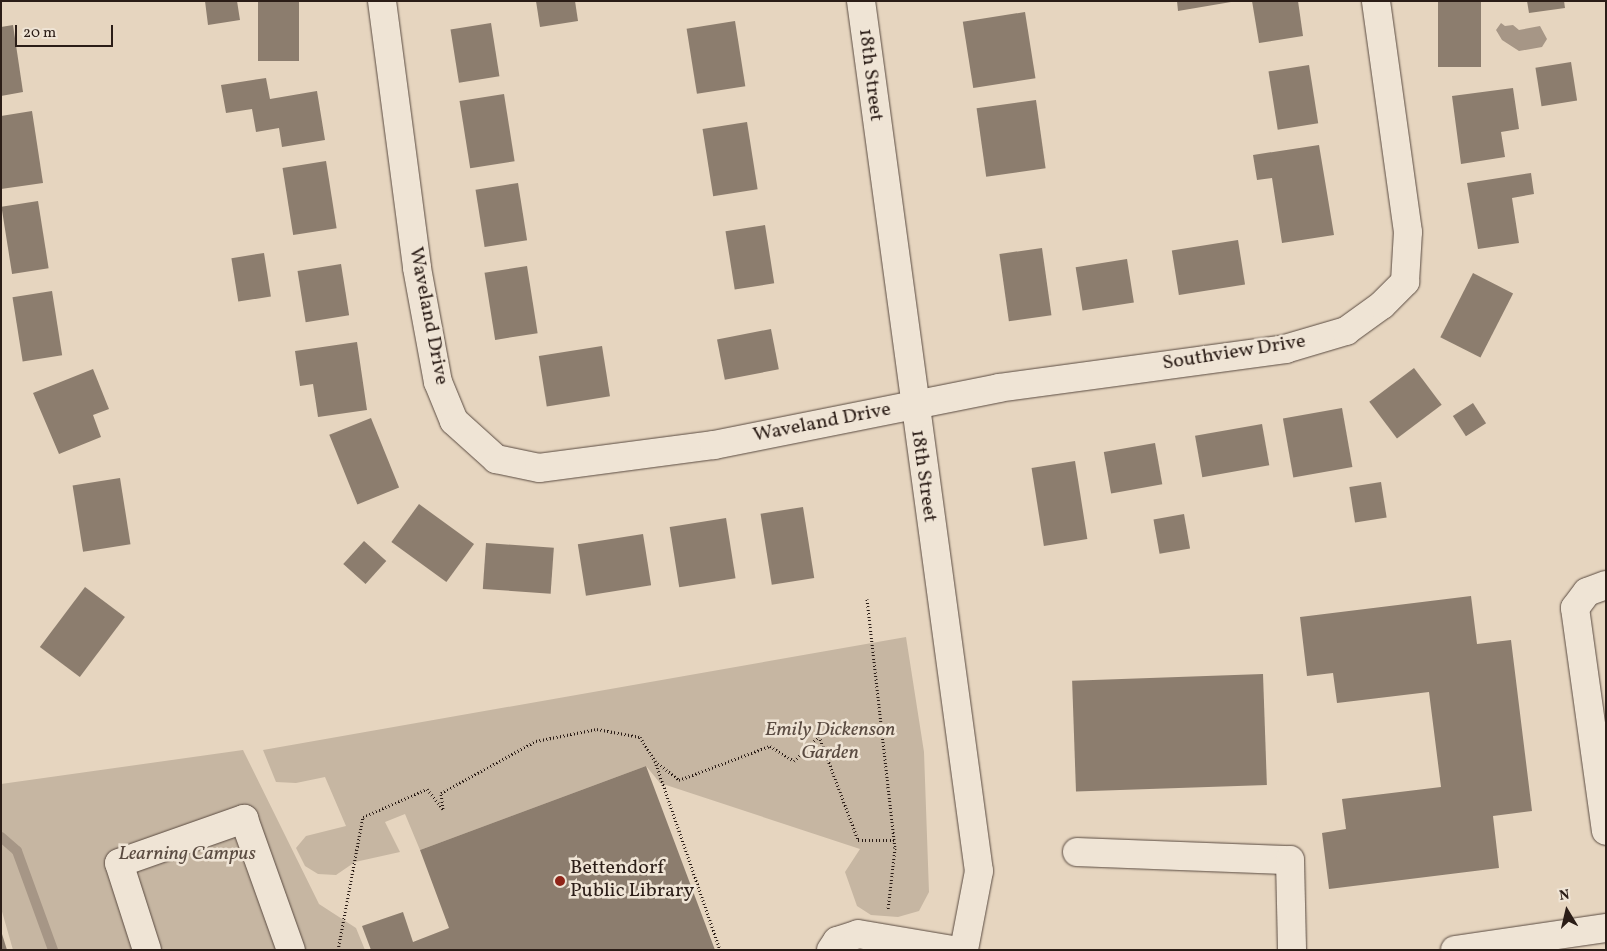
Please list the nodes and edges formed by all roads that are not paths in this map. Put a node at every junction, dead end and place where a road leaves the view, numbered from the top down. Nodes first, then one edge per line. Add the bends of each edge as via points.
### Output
1 (382, 1) edge
2 (861, 1) edge
3 (1376, 1) edge
4 (913, 405) junction
5 (1606, 585) edge
6 (1606, 831) edge
7 (1077, 852) dead end
8 (1606, 928) edge
9 (1485, 948) edge
10 (147, 950) edge
11 (291, 950) edge
12 (831, 950) edge
13 (953, 950) edge
14 (964, 950) edge
15 (1292, 950) edge
16 (1455, 950) edge

1 - 4 street, Waveland Drive via 417,268 438,382 454,421 496,459 539,468 714,445
2 - 4 street, 18th Street
3 - 4 street, Southview Drive via 1408,232 1405,282 1382,305 1346,331 1284,349 998,388
4 - 14 street, 18th Street via 979,871
5 - 6 street via 1586,592 1575,608
7 - 15 street via 1290,860
8 - 9 street
9 - 16 street
10 - 11 street via 119,863 244,819
12 - 13 street via 837,941 858,934

